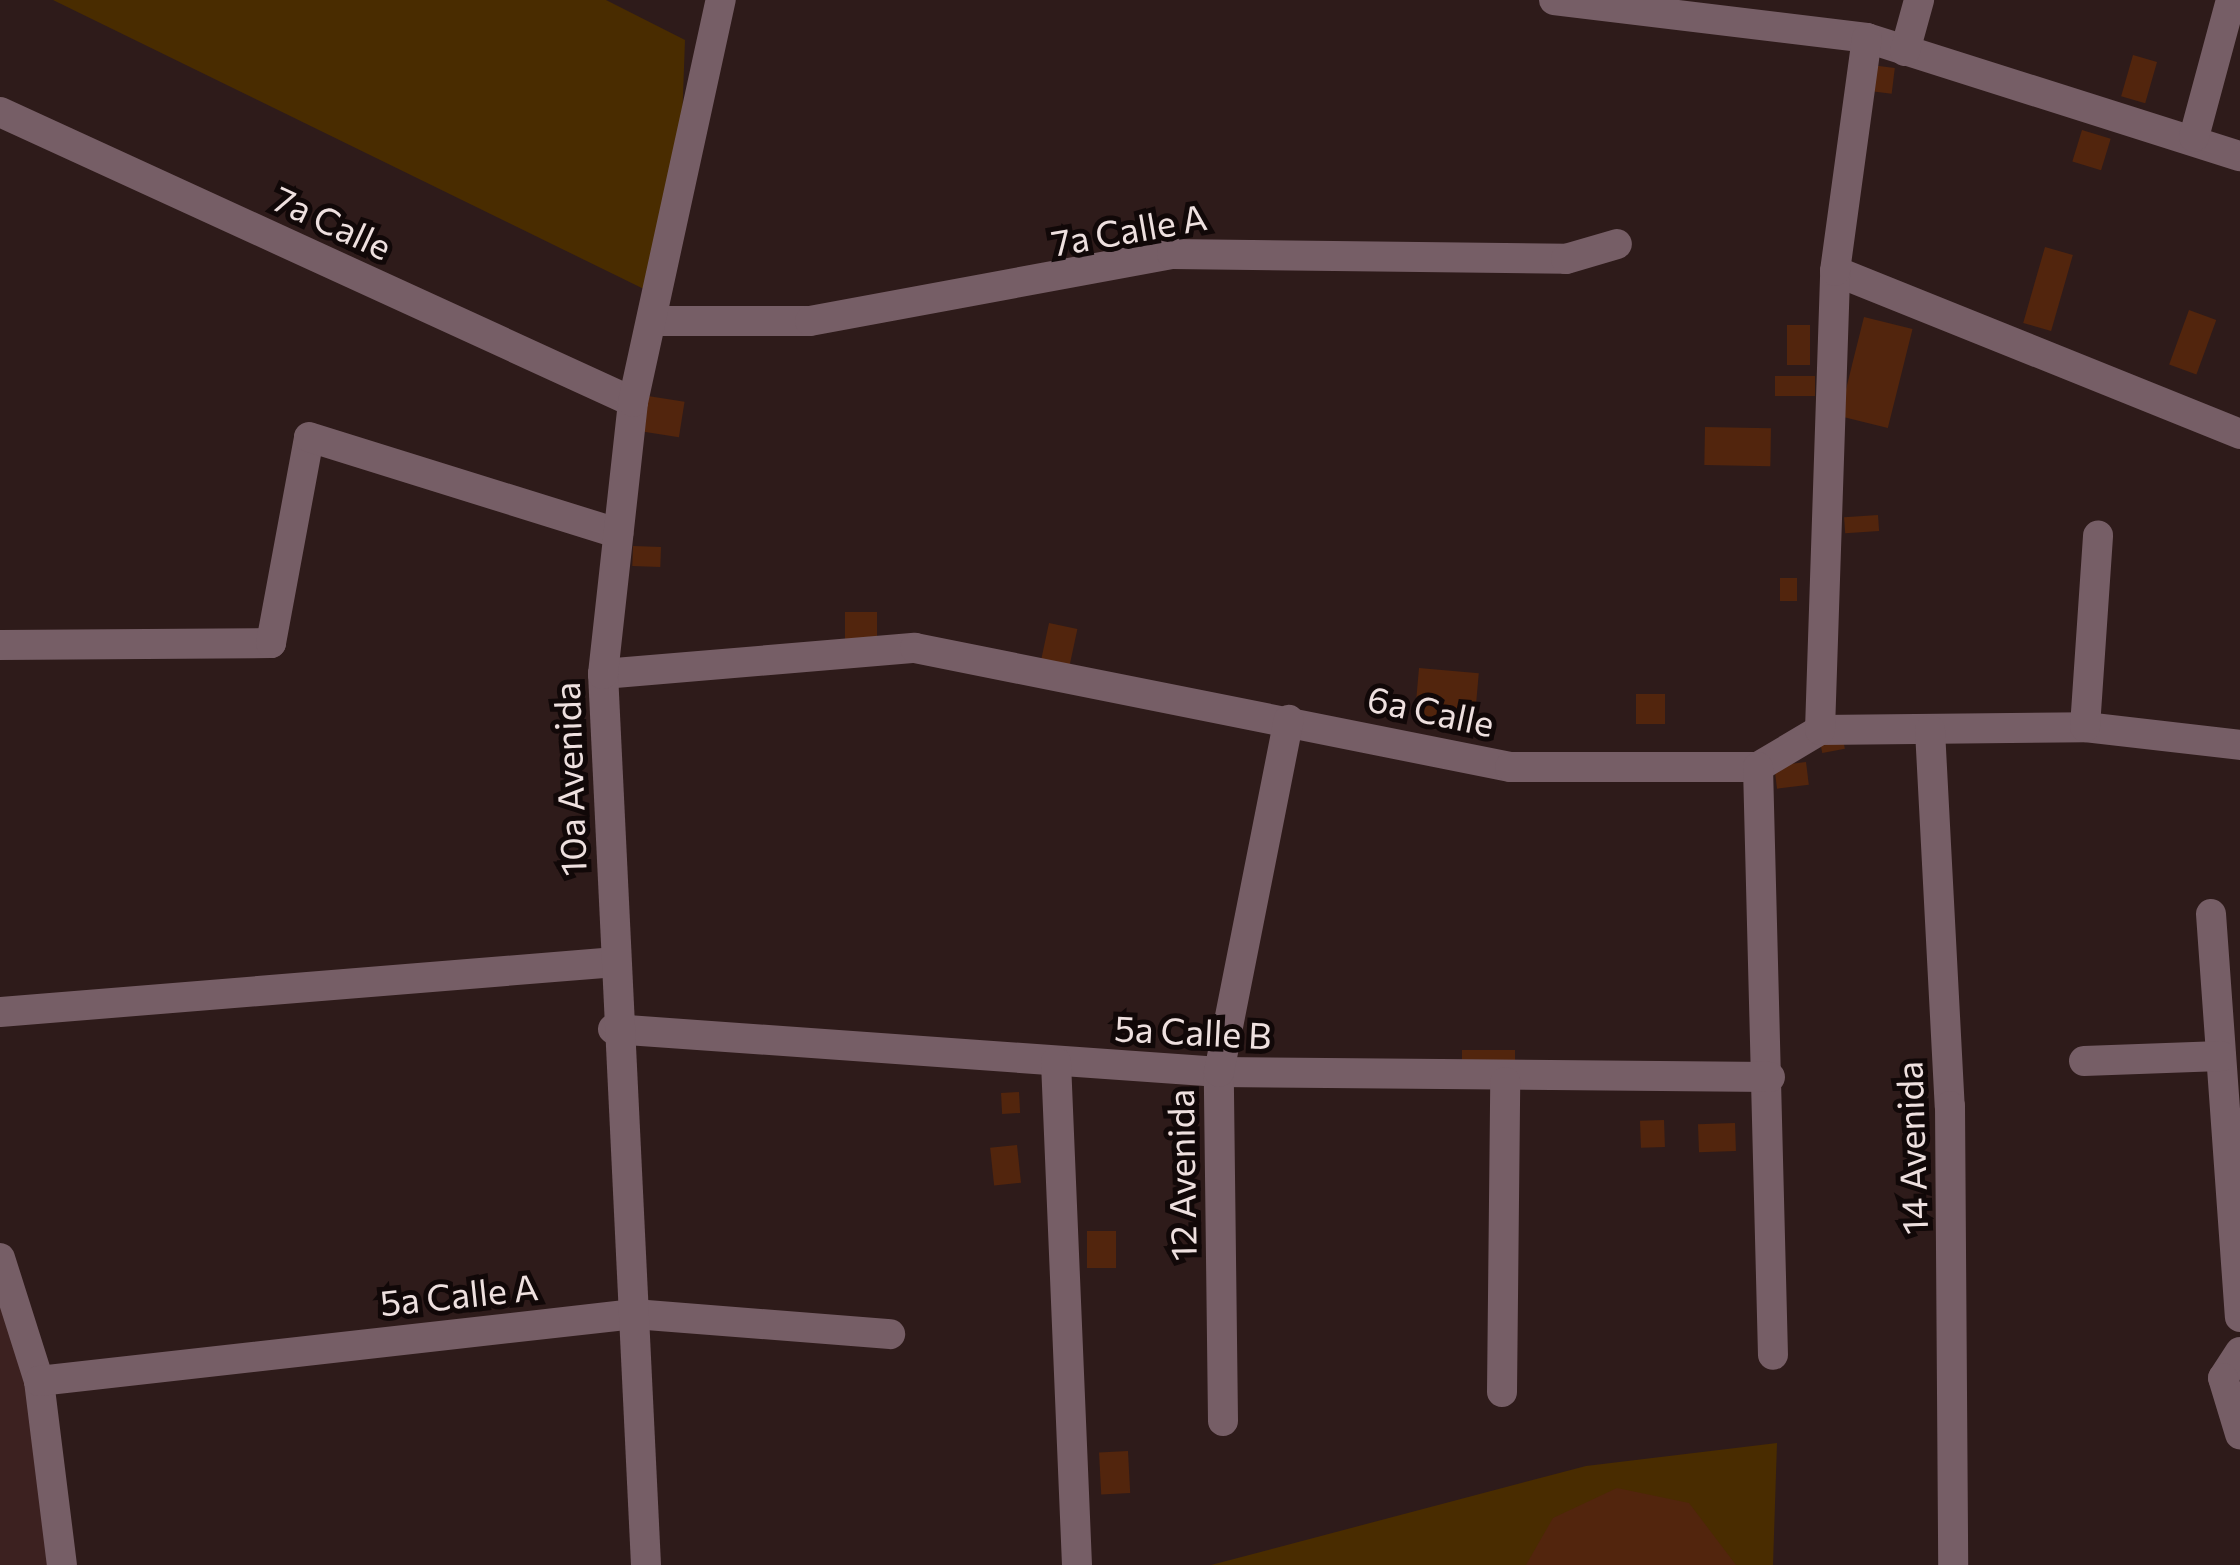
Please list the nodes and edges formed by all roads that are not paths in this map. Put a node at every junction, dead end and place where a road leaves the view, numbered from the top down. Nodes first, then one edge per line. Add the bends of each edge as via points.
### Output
1 (721, 0) edge
2 (1554, 0) edge
3 (1919, 0) edge
4 (2231, 0) edge
5 (1645, 4) edge
6 (1867, 38) junction
7 (1905, 51) junction
8 (0, 112) edge
9 (2194, 137) junction
10 (2240, 156) edge
11 (1617, 244) dead end
12 (1835, 271) junction
13 (655, 321) junction
14 (633, 402) junction
15 (2240, 434) edge
16 (618, 533) junction
17 (2098, 535) dead end
18 (0, 645) edge
19 (603, 674) junction
20 (1289, 720) junction
21 (2085, 727) junction
22 (1820, 730) junction
23 (1930, 730) junction
24 (2240, 745) edge
25 (1758, 766) junction
26 (2211, 914) dead end
27 (616, 962) junction
28 (0, 1012) edge
29 (613, 1029) junction
30 (2221, 1056) junction
31 (2084, 1061) dead end
32 (1056, 1063) junction
33 (1219, 1072) junction
34 (1771, 1077) junction
35 (1505, 1082) junction
36 (0, 1258) edge
37 (634, 1314) junction
38 (2240, 1317) edge
39 (890, 1334) dead end
40 (1773, 1355) dead end
41 (2232, 1365) edge
42 (39, 1381) junction
43 (1502, 1391) dead end
44 (1223, 1421) dead end
45 (2240, 1434) edge
46 (62, 1565) edge
47 (646, 1565) edge
48 (1077, 1565) edge
49 (1953, 1565) edge

1 - 13 street, 10a Avenida
2 - 5 street
3 - 7 street
4 - 9 street
5 - 6 street
6 - 7 street
6 - 12 street
7 - 9 street
8 - 14 street, 7a Calle
9 - 10 street
11 - 13 street, 7a Calle A via 1565,259 1189,253 810,322
12 - 15 street
12 - 22 street
13 - 14 street, 10a Avenida
14 - 16 street, 10a Avenida
16 - 18 street via 309,437 271,644
16 - 19 street, 10a Avenida
17 - 21 street
19 - 20 street, 6a Calle via 914,648
19 - 27 street, 10a Avenida
20 - 25 street, 6a Calle via 1510,767
20 - 33 street, 12 Avenida
21 - 23 street
21 - 24 street
22 - 23 street
22 - 25 street, 6a Calle
23 - 49 street, 14 Avenida via 1950,1106
25 - 34 street
26 - 30 street
27 - 28 street
27 - 29 street, 10a Avenida
29 - 32 street, 5a Calle B
29 - 37 street, 10a Avenida
30 - 31 street
30 - 38 street
32 - 33 street, 5a Calle B
32 - 48 street
33 - 35 street, 5a Calle B
33 - 44 street, 12 Avenida
34 - 35 street, 5a Calle B
34 - 40 street
35 - 43 street
36 - 42 street
37 - 39 street, 5a Calle A
37 - 42 street, 5a Calle A
37 - 47 street, 10a Avenida
41 - 45 street
42 - 46 street

